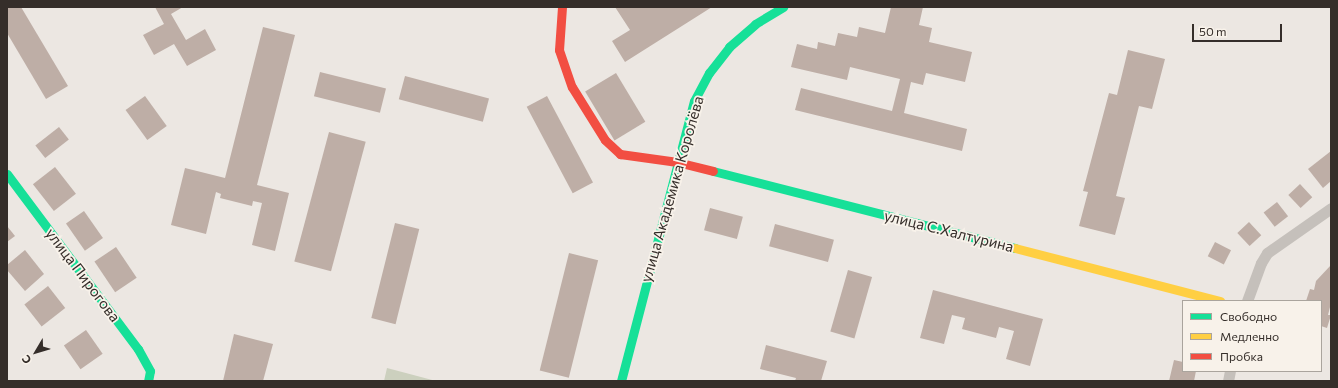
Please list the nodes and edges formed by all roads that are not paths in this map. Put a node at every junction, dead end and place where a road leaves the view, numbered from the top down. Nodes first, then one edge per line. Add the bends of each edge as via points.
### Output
1 (562, 7) edge
2 (783, 7) edge
3 (677, 162) junction
4 (7, 174) edge
5 (1331, 208) edge
6 (1216, 300) edge
7 (1247, 300) edge
8 (148, 381) edge
9 (621, 381) edge

1 - 3 street, улица С.Халтурина via 559,50 572,87 605,140 620,154
2 - 3 street, улица Академика Королёва via 755,24 729,47 709,73 694,101
3 - 6 street, улица С.Халтурина
3 - 9 street, улица Академика Королёва
4 - 8 street, улица Пирогова via 138,349 150,371
5 - 7 street via 1267,253

